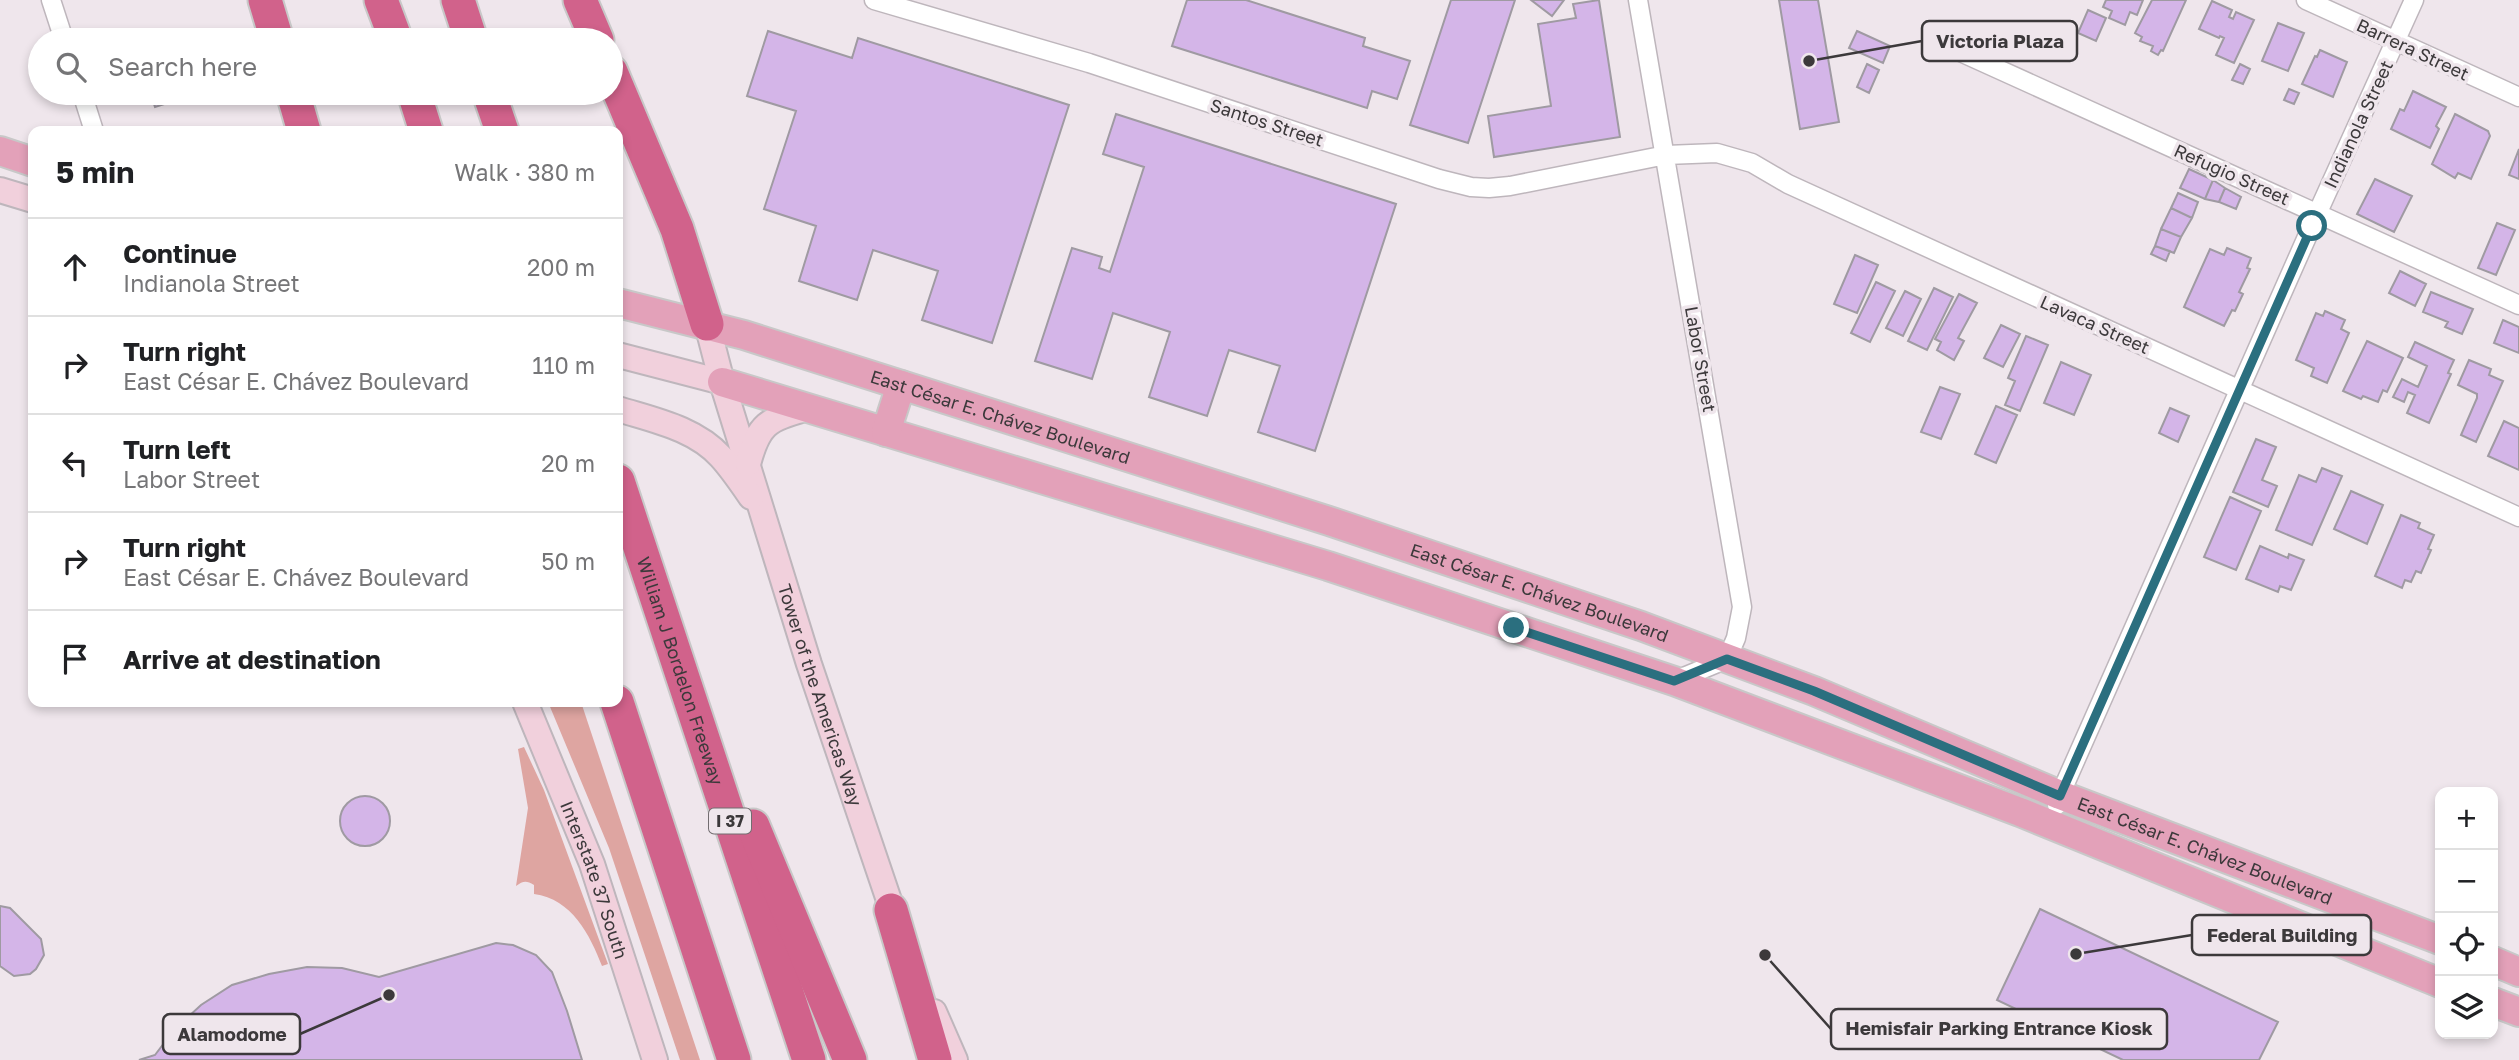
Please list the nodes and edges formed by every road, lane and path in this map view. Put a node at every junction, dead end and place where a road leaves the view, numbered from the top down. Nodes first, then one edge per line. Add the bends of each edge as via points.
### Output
1 (51, 0) edge
2 (265, 0) edge
3 (381, 0) edge
4 (457, 0) edge
5 (580, 0) edge
6 (874, 0) edge
7 (1638, 0) edge
8 (2306, 0) edge
9 (2414, 0) edge
10 (60, 28) edge
11 (273, 28) edge
12 (392, 28) edge
13 (467, 28) edge
14 (592, 28) edge
15 (2396, 41) junction
16 (1945, 45) dead end
17 (2519, 97) edge
18 (623, 101) edge
19 (86, 105) edge
20 (296, 105) edge
21 (418, 105) edge
22 (493, 105) edge
23 (92, 126) edge
24 (303, 126) edge
25 (424, 126) edge
26 (500, 126) edge
27 (0, 151) edge
28 (1666, 155) junction
29 (28, 160) edge
30 (0, 190) edge
31 (28, 198) edge
32 (2318, 212) junction
33 (623, 304) edge
34 (2519, 305) edge
35 (707, 324) junction
36 (623, 356) edge
37 (722, 382) junction
38 (901, 385) junction
39 (2239, 390) junction
40 (808, 408) junction
41 (623, 411) edge
42 (886, 432) junction
43 (748, 464) junction
44 (623, 496) edge
45 (762, 511) junction
46 (2519, 516) edge
47 (652, 583) junction
48 (1727, 659) junction
49 (1674, 681) junction
50 (526, 707) edge
51 (619, 707) edge
52 (2060, 796) junction
53 (2053, 826) junction
54 (891, 910) junction
55 (2435, 938) edge
56 (2498, 963) edge
57 (2519, 972) edge
58 (2435, 981) edge
59 (2498, 1004) edge
60 (2519, 1012) edge
61 (655, 1060) edge
62 (734, 1060) edge
63 (809, 1060) edge
64 (850, 1060) edge
65 (935, 1060) edge
66 (955, 1060) edge

1 - 10 street
2 - 11 highway
3 - 12 highway
4 - 13 highway
5 - 14 highway
6 - 28 street, Santos Street via 1089,63 1471,187 1510,186
7 - 28 street, Labor Street
8 - 15 street, Barrera Street
9 - 15 street, Indianola Street
15 - 17 street, Barrera Street
15 - 32 street, Indianola Street
16 - 32 street, Refugio Street
18 - 35 highway via 677,229
19 - 23 street
20 - 24 highway
21 - 25 highway
22 - 26 highway
27 - 29 main road
28 - 39 street, Lavaca Street via 1717,153 1752,163 1788,184
28 - 48 street, Labor Street via 1740,585 1742,607
30 - 31 main road
32 - 34 street, Refugio Street
32 - 39 street, Indianola Street
33 - 35 main road, East César E. Chávez Boulevard
35 - 37 main road, Tower of the Americas Way
35 - 38 main road, East César E. Chávez Boulevard
36 - 37 main road, East César E. Chávez Boulevard
37 - 40 main road, East César E. Chávez Boulevard
37 - 43 main road, Tower of the Americas Way
38 - 42 main road
38 - 48 main road, East César E. Chávez Boulevard via 1329,521
39 - 46 street, Lavaca Street
39 - 52 street, Indianola Street
40 - 42 main road, East César E. Chávez Boulevard
40 - 43 main road via 763,426
41 - 45 main road via 687,432 704,443 721,456
42 - 49 main road, East César E. Chávez Boulevard via 1328,566
43 - 45 main road, Tower of the Americas Way
44 - 47 highway, William J Bordelon Freeway / I 37
45 - 54 main road, Tower of the Americas Way
47 - 63 highway, William J Bordelon Freeway / I 37
47 - 64 highway
48 - 49 street
48 - 52 main road, East César E. Chávez Boulevard via 1814,691
49 - 53 main road, East César E. Chávez Boulevard
50 - 61 main road, Interstate 37 South via 592,864
51 - 62 highway
52 - 53 street, Indianola Street
52 - 55 main road, East César E. Chávez Boulevard
53 - 58 main road, East César E. Chávez Boulevard
54 - 65 highway
54 - 66 main road, Tower of the Americas Way
56 - 57 main road
59 - 60 main road

